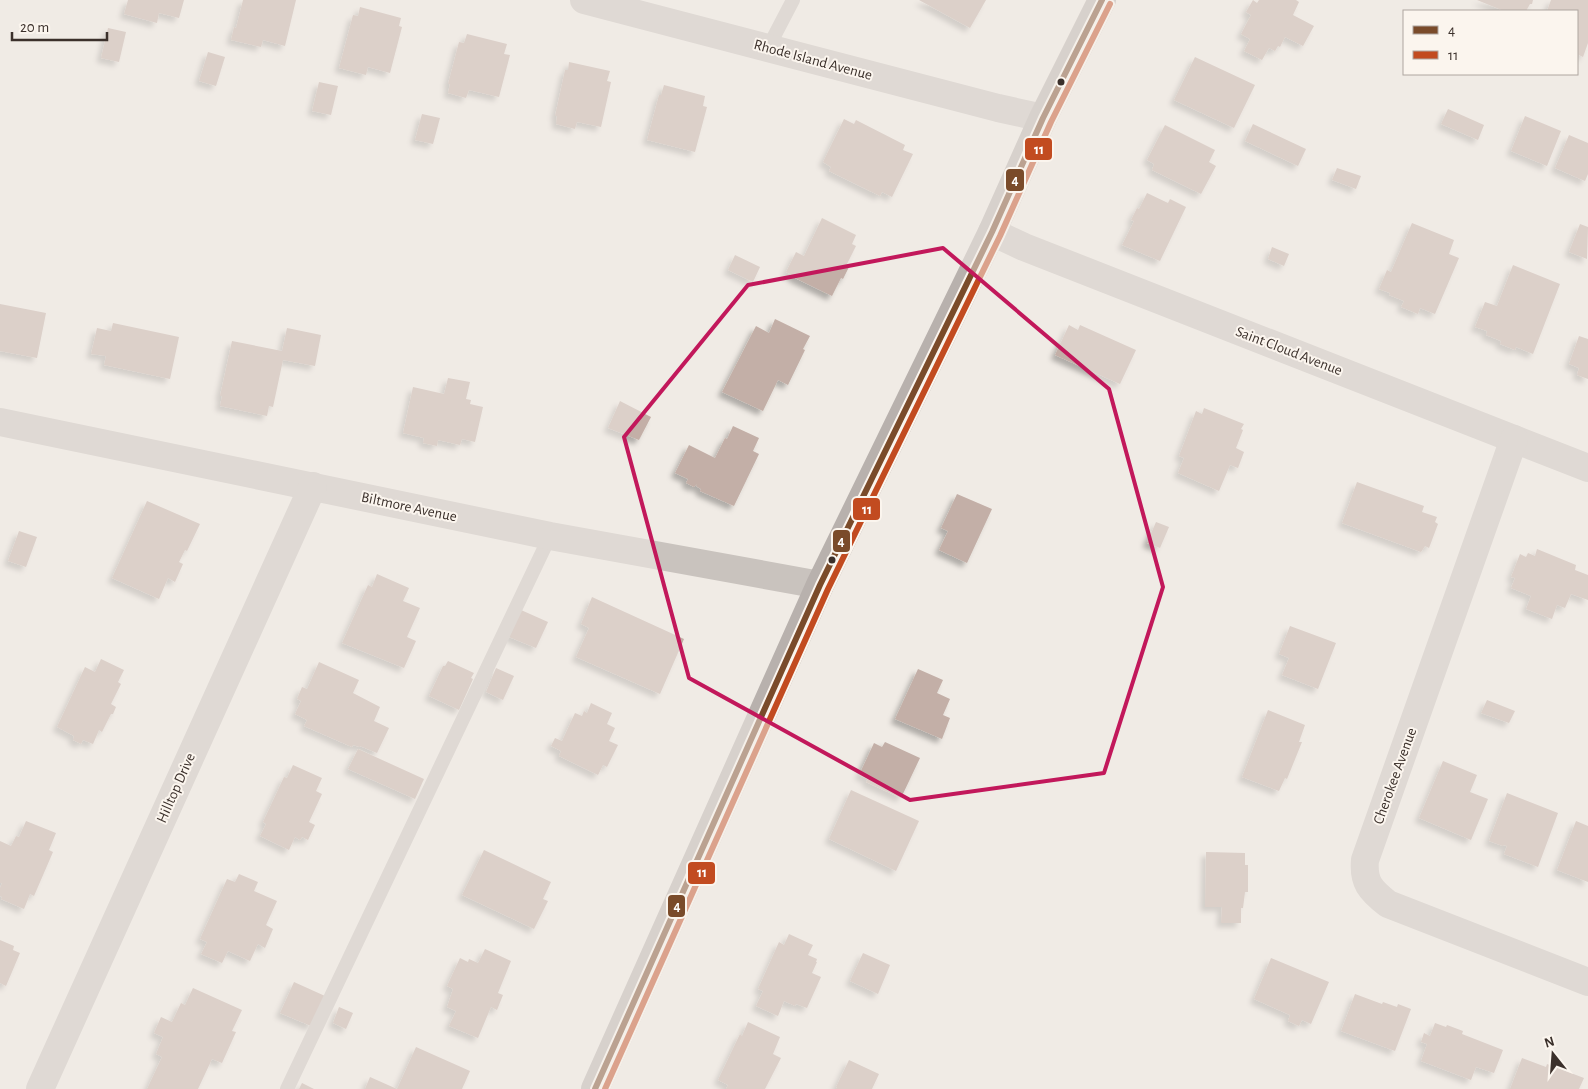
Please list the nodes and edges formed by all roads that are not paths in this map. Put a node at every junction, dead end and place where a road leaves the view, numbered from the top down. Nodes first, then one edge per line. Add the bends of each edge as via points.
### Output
1 (584, 0) edge
2 (793, 0) edge
3 (1102, 0) edge
4 (768, 48) junction
5 (1043, 118) junction
6 (992, 232) junction
7 (0, 422) edge
8 (1514, 439) junction
9 (1588, 468) edge
10 (313, 486) junction
11 (550, 536) junction
12 (820, 585) junction
13 (1588, 982) edge
14 (40, 1089) edge
15 (287, 1089) edge
16 (595, 1089) edge

1 - 4 street, Rhode Island Avenue
2 - 4 lane
3 - 5 main road
4 - 5 street, Rhode Island Avenue
5 - 6 main road
6 - 8 street, Saint Cloud Avenue
6 - 12 main road
7 - 10 street, Biltmore Avenue
8 - 9 street, Saint Cloud Avenue
8 - 13 street, Cherokee Avenue via 1365,860 1364,872 1368,885 1388,904
10 - 11 street, Biltmore Avenue
10 - 14 street, Hilltop Drive
11 - 12 street, Biltmore Avenue
11 - 15 lane
12 - 16 main road

